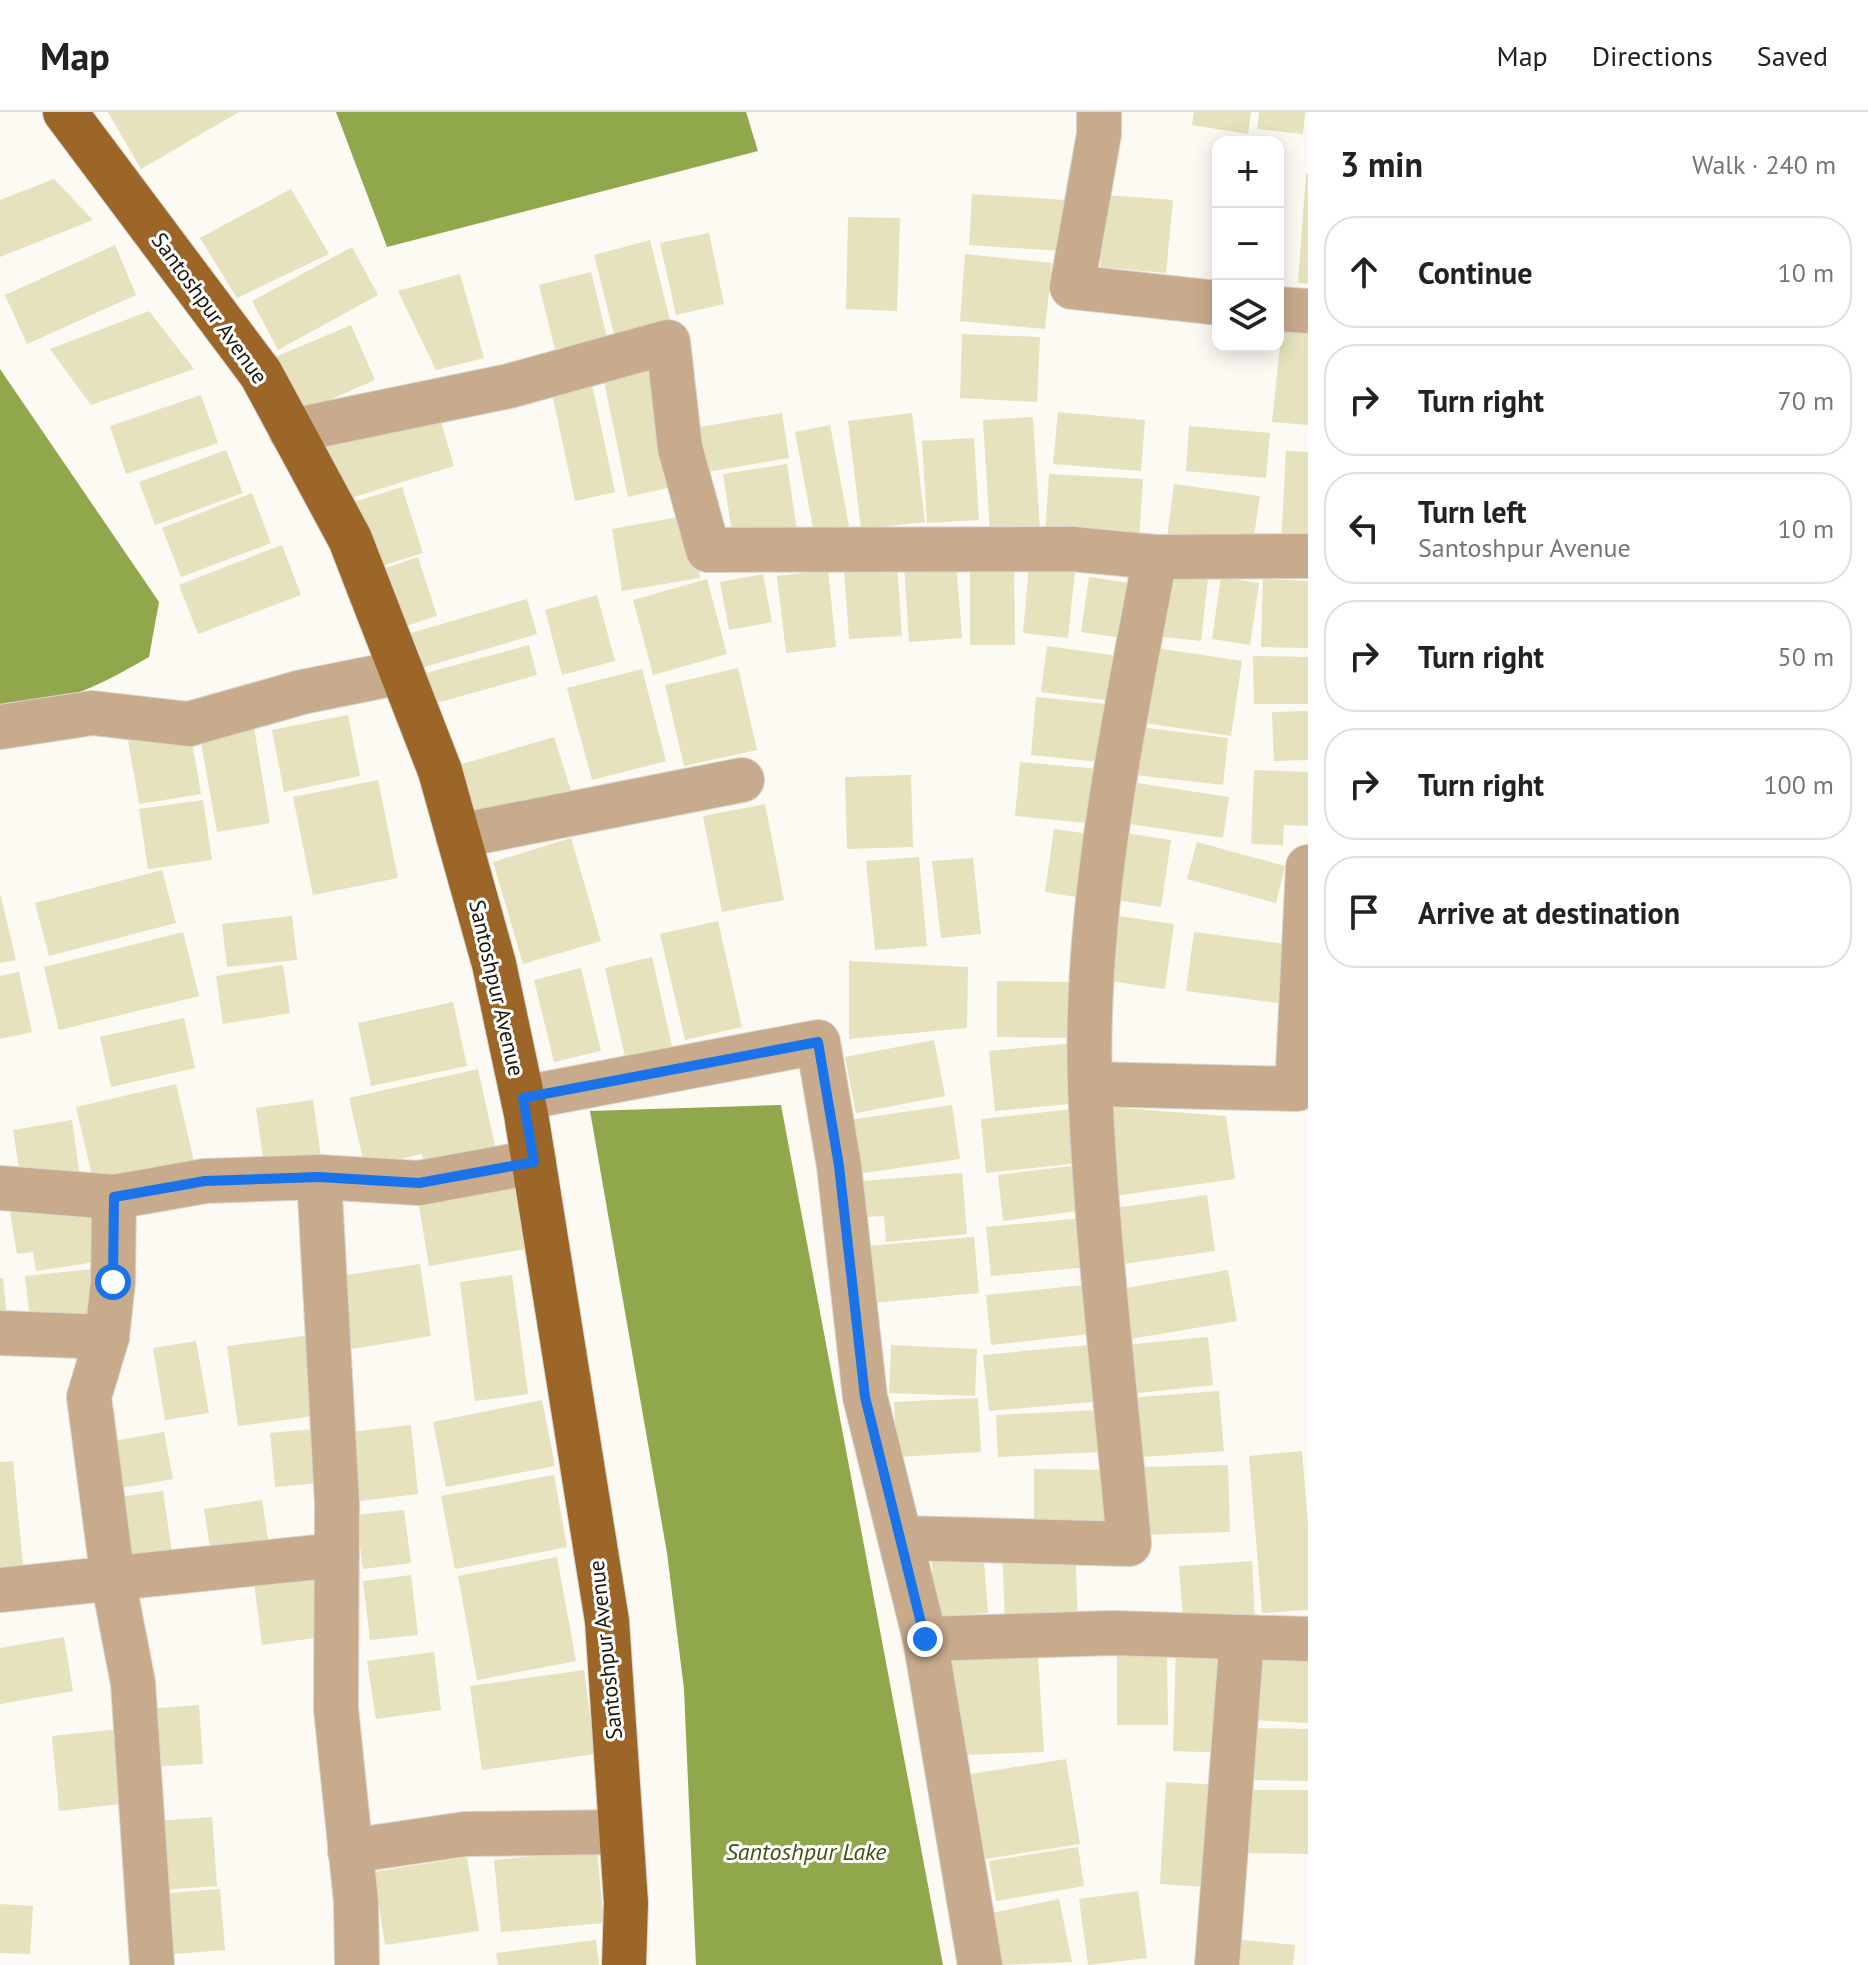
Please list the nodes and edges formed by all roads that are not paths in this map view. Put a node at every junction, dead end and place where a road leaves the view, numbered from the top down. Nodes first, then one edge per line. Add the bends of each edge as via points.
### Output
1 (65, 112) edge
2 (1099, 112) edge
3 (1212, 302) edge
4 (1284, 309) edge
5 (1308, 311) edge
6 (291, 431) junction
7 (1308, 556) edge
8 (1155, 557) junction
9 (402, 672) junction
10 (0, 727) edge
11 (742, 780) dead end
12 (458, 836) junction
13 (1308, 867) edge
14 (1090, 1084) junction
15 (523, 1098) junction
16 (534, 1162) junction
17 (319, 1177) junction
18 (0, 1188) edge
19 (114, 1197) junction
20 (0, 1333) edge
21 (107, 1337) junction
22 (900, 1538) junction
23 (337, 1555) junction
24 (113, 1580) junction
25 (0, 1590) edge
26 (1242, 1637) junction
27 (925, 1639) junction
28 (1308, 1639) edge
29 (621, 1832) junction
30 (350, 1851) junction
31 (152, 1965) edge
32 (357, 1965) edge
33 (624, 1965) edge
34 (980, 1965) edge
35 (1217, 1965) edge

1 - 6 main road, Santoshpur Avenue via 261,374
2 - 3 street via 1072,287
4 - 5 street
6 - 8 street via 509,386 668,342 680,448 708,550 1072,549
6 - 9 main road, Santoshpur Avenue via 350,539
7 - 8 street
8 - 14 street via 1096,923
9 - 10 street via 302,692 189,724 92,713
9 - 12 main road, Santoshpur Avenue
11 - 12 street
12 - 15 main road, Santoshpur Avenue via 494,964
13 - 14 street via 1297,1089
14 - 22 street via 1129,1544
15 - 16 main road, Santoshpur Avenue
15 - 22 street via 818,1042 839,1166 865,1397
16 - 17 street via 419,1183
16 - 29 main road, Santoshpur Avenue via 607,1621
17 - 19 street via 205,1181
17 - 23 street
18 - 19 street
19 - 21 street
20 - 21 street
21 - 24 street via 89,1397
22 - 27 street
23 - 24 street
23 - 30 street via 336,1709
24 - 25 street
24 - 31 street via 133,1683
26 - 27 street via 1113,1633
26 - 28 street
26 - 35 street
27 - 34 street
29 - 30 street via 465,1834
29 - 33 main road, Santoshpur Avenue
30 - 32 street

